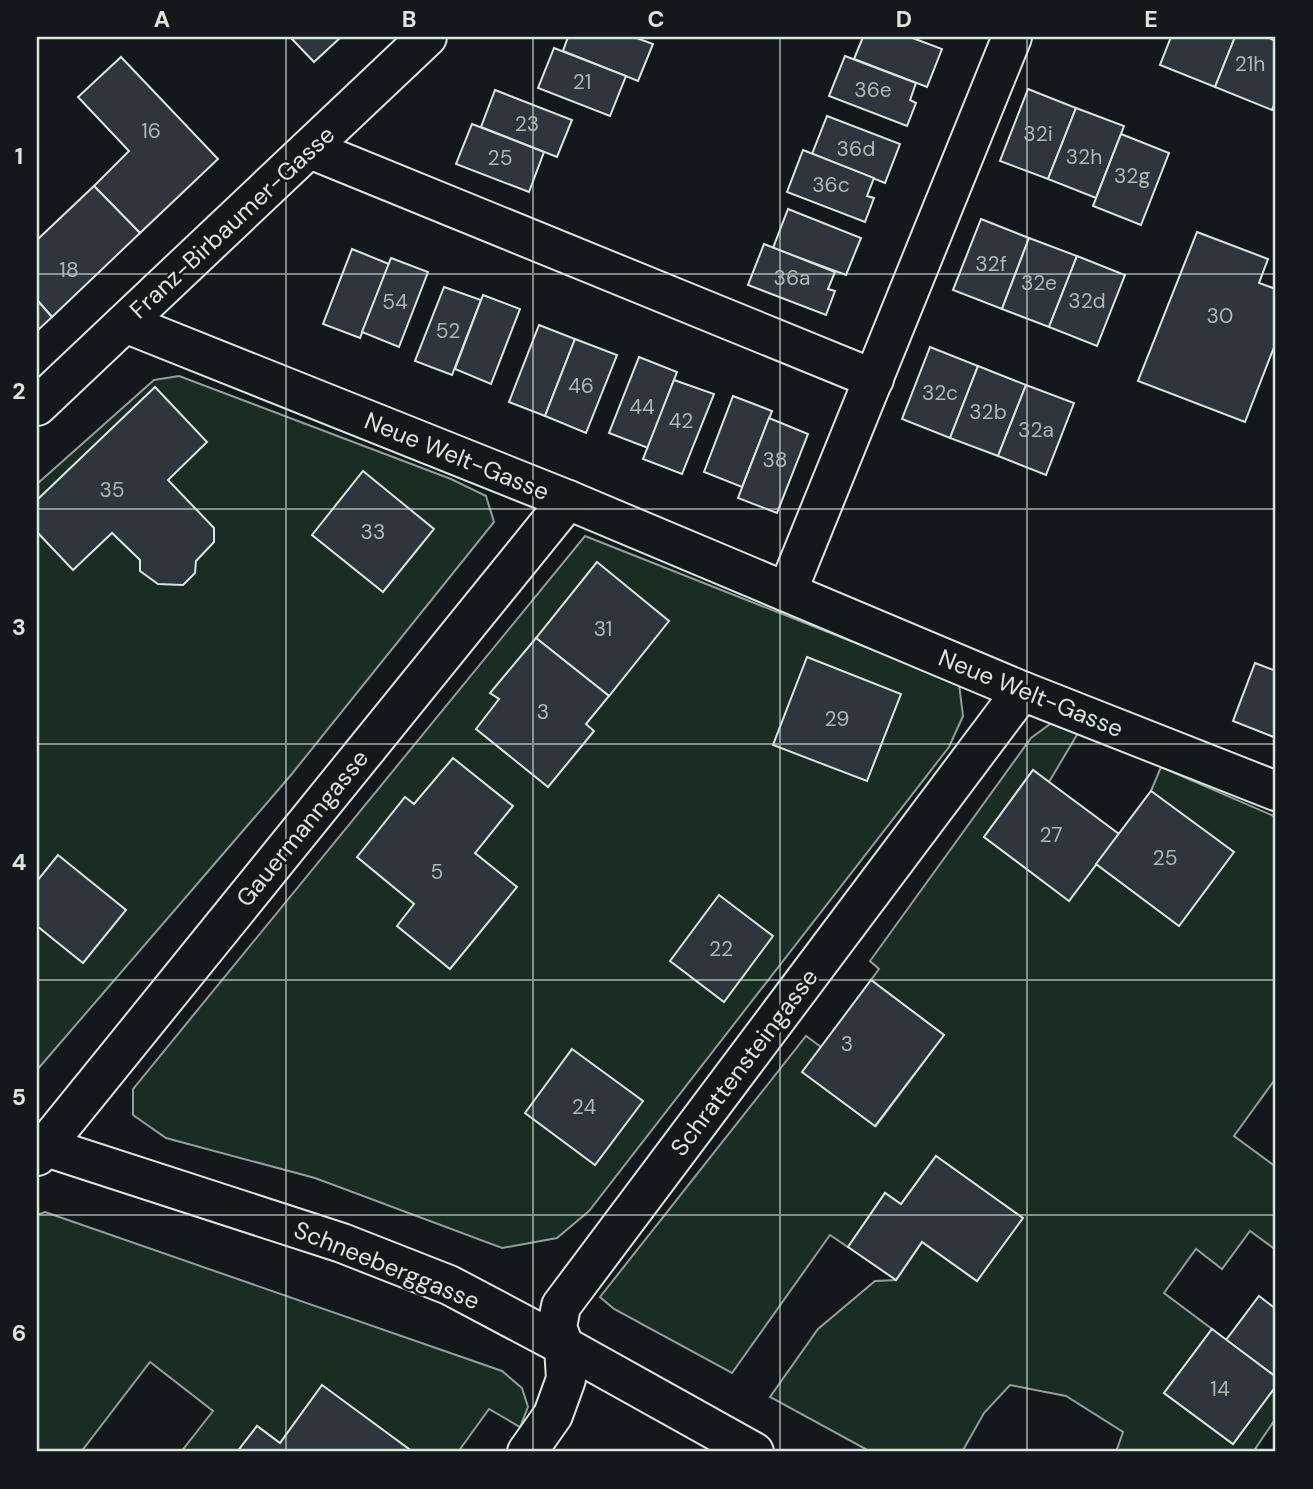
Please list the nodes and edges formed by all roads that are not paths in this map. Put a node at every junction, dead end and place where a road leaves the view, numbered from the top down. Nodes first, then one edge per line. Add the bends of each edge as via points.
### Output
1 (427, 37) edge
2 (1012, 37) edge
3 (310, 149) junction
4 (125, 323) junction
5 (874, 379) junction
6 (37, 406) edge
7 (568, 500) junction
8 (787, 592) junction
9 (1022, 691) junction
10 (1276, 791) edge
11 (39, 1149) edge
12 (564, 1346) junction
13 (527, 1452) edge
14 (754, 1452) edge

1 - 3 street, Franz-Birbaumer-Gasse
2 - 5 street
3 - 4 street, Franz-Birbaumer-Gasse
3 - 5 street
4 - 6 street, Franz-Birbaumer-Gasse
4 - 7 street, Neue Welt-Gasse
5 - 8 street
7 - 8 street, Neue Welt-Gasse
7 - 11 street, Gauermanngasse
8 - 9 street, Neue Welt-Gasse
9 - 10 street, Neue Welt-Gasse
9 - 12 street, Schrattensteingasse via 561,1306 557,1326
11 - 12 street, Schneeberggasse via 342,1243 449,1285
12 - 13 street, Schrattensteingasse via 562,1391 553,1415
12 - 14 street, Schneeberggasse

